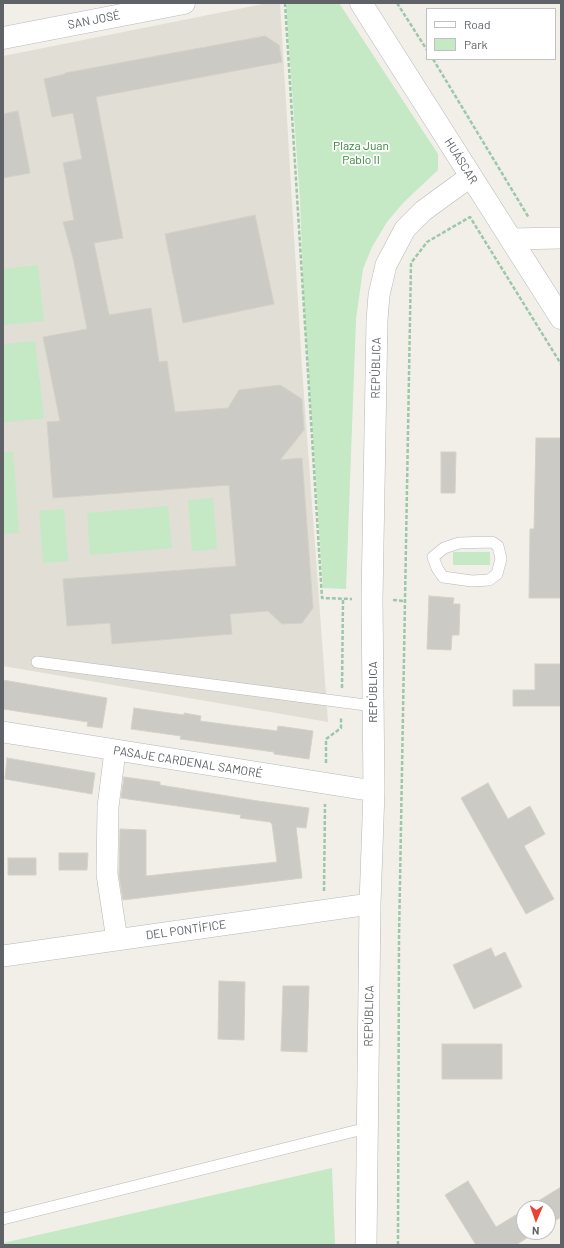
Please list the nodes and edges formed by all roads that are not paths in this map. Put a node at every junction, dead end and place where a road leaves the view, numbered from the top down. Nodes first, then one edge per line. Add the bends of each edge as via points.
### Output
1 (184, 3) edge
2 (361, 3) edge
3 (131, 8) edge
4 (3, 38) edge
5 (471, 176) junction
6 (561, 238) edge
7 (511, 239) junction
8 (561, 318) edge
9 (433, 558) joint
10 (37, 662) dead end
11 (373, 706) junction
12 (3, 733) edge
13 (115, 751) junction
14 (374, 791) junction
15 (370, 904) junction
16 (117, 940) junction
17 (3, 956) edge
18 (367, 1128) junction
19 (3, 1219) edge
20 (366, 1245) edge

1 - 3 street, SAN JOSÉ
2 - 5 street, HUÁSCAR
3 - 4 street, SAN JOSÉ
5 - 7 street, HUÁSCAR
5 - 11 street, REPÚBLICA via 423,211 405,229 386,265 379,295 372,592
6 - 7 street
7 - 8 street, HUÁSCAR
9 - 9 lane via 443,576 472,581 489,580 497,574 501,559 498,546 492,542 459,543 444,548
10 - 11 lane
11 - 14 street, REPÚBLICA
12 - 13 street, PASAJE CARDENAL SAMORÉ
13 - 14 street, PASAJE CARDENAL SAMORÉ
13 - 16 street via 108,807 106,874
14 - 15 street, REPÚBLICA
15 - 16 street, DEL PONTÍFICE
15 - 18 street, REPÚBLICA
16 - 17 street, DEL PONTÍFICE
18 - 19 lane
18 - 20 street, REPÚBLICA

